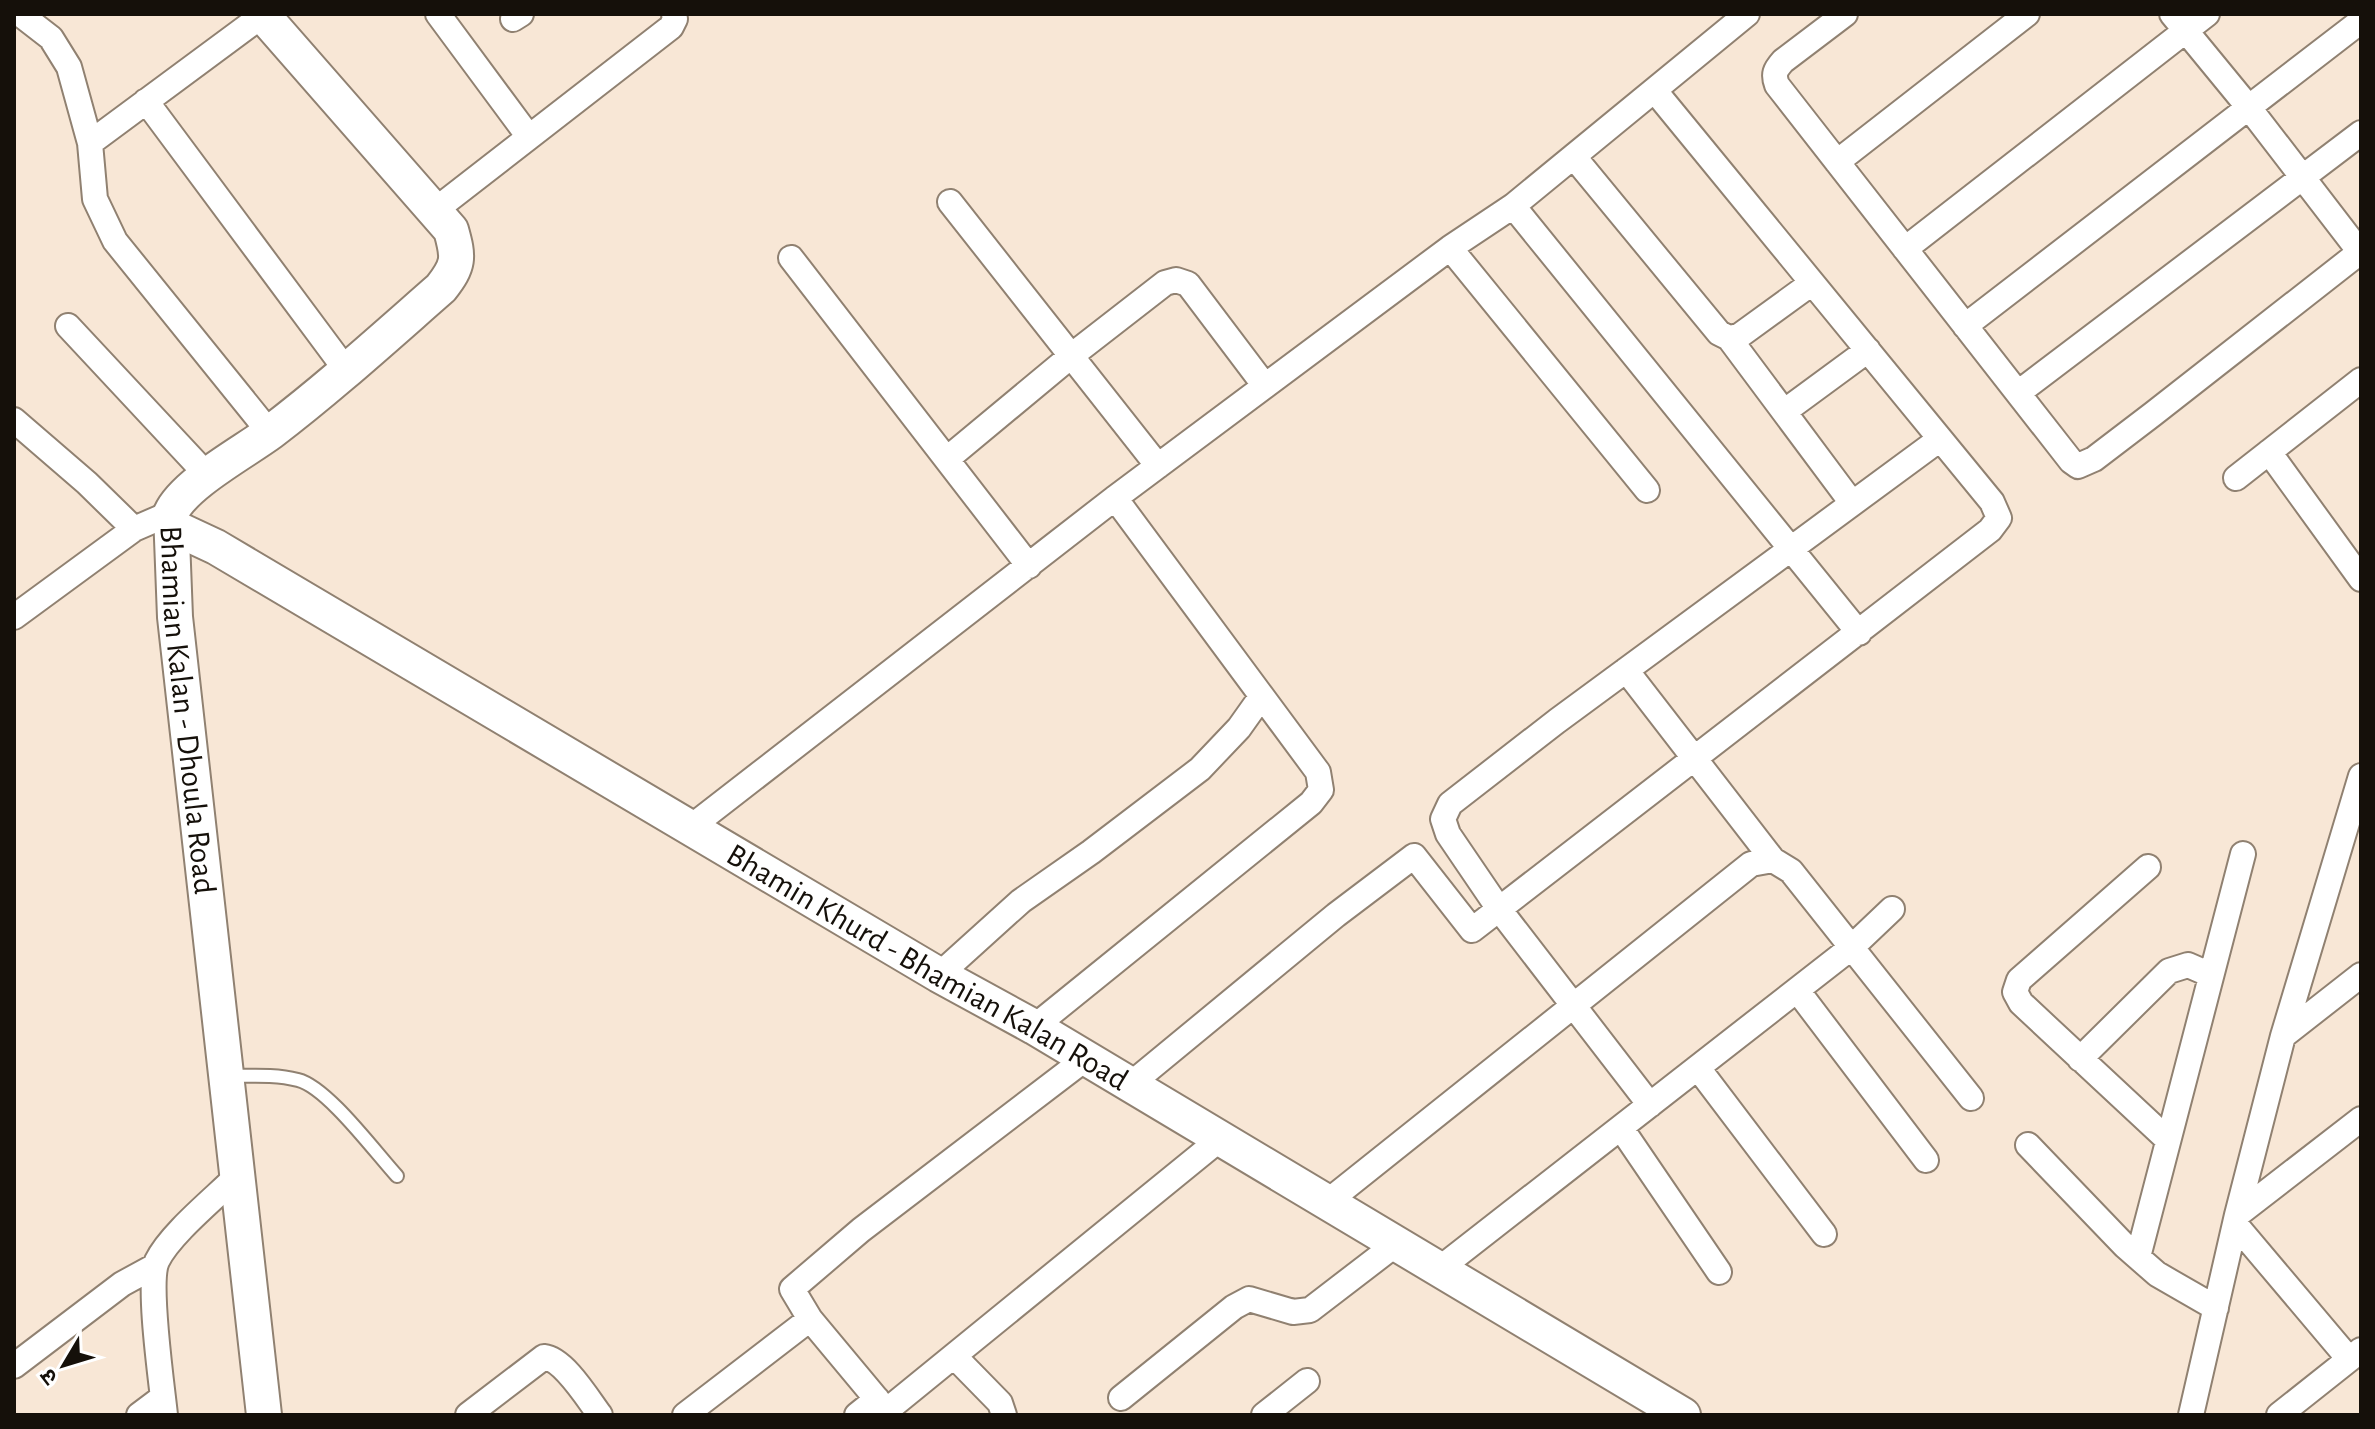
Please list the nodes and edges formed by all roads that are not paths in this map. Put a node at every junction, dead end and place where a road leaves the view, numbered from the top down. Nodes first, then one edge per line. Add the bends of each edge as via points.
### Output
1 (20, 14) edge
2 (262, 14) edge
3 (438, 14) edge
4 (674, 14) edge
5 (1747, 14) edge
6 (1845, 14) edge
7 (2027, 14) edge
8 (2207, 14) edge
9 (2361, 21) edge
10 (2179, 22) edge
11 (1655, 91) junction
12 (146, 101) junction
13 (2250, 109) junction
14 (2361, 133) edge
15 (529, 137) junction
16 (90, 143) junction
17 (1574, 157) junction
18 (1837, 162) junction
19 (2301, 177) junction
20 (950, 202) dead end
21 (1513, 206) junction
22 (434, 211) junction
23 (1450, 248) junction
24 (1905, 249) junction
25 (2360, 252) edge
26 (791, 258) dead end
27 (1812, 283) junction
28 (68, 326) dead end
29 (1965, 326) junction
30 (1729, 338) junction
31 (1868, 350) junction
32 (1071, 356) junction
33 (346, 370) junction
34 (2361, 380) edge
35 (1265, 386) junction
36 (2018, 393) junction
37 (1785, 411) junction
38 (14, 420) edge
39 (270, 433) junction
40 (1940, 439) junction
41 (2269, 452) junction
42 (947, 459) junction
43 (1158, 466) junction
44 (208, 476) junction
45 (2236, 478) dead end
46 (1647, 490) dead end
47 (1115, 498) junction
48 (1852, 503) junction
49 (171, 520) junction
50 (134, 529) junction
51 (1791, 547) junction
52 (1029, 566) junction
53 (2361, 579) edge
54 (14, 617) edge
55 (1859, 633) junction
56 (1626, 670) junction
57 (1261, 697) junction
58 (1696, 758) junction
59 (2361, 776) edge
60 (2355, 816) edge
61 (691, 827) junction
62 (2243, 854) dead end
63 (1773, 860) junction
64 (2148, 867) dead end
65 (1499, 909) junction
66 (1892, 909) dead end
67 (1852, 947) junction
68 (939, 975) junction
69 (2211, 975) junction
70 (2361, 975) edge
71 (1797, 990) junction
72 (1573, 1005) junction
73 (1034, 1027) junction
74 (2283, 1036) junction
75 (1085, 1059) junction
76 (2080, 1059) junction
77 (1698, 1068) junction
78 (226, 1076) junction
79 (1131, 1084) junction
80 (1971, 1098) dead end
81 (1650, 1105) junction
82 (2361, 1119) edge
83 (1621, 1128) junction
84 (1220, 1139) junction
85 (2168, 1140) junction
86 (2028, 1145) dead end
87 (1926, 1160) dead end
88 (237, 1176) junction
89 (397, 1176) dead end
90 (1326, 1203) junction
91 (2236, 1219) junction
92 (1824, 1234) dead end
93 (1396, 1244) junction
94 (2138, 1257) junction
95 (155, 1266) junction
96 (1438, 1270) junction
97 (1719, 1272) dead end
98 (2216, 1308) junction
99 (810, 1319) junction
100 (2355, 1354) edge
101 (954, 1356) junction
102 (14, 1366) edge
103 (1307, 1381) dead end
104 (1121, 1398) dead end
105 (164, 1406) edge
106 (884, 1408) edge
107 (139, 1415) edge
108 (264, 1415) edge
109 (468, 1415) edge
110 (600, 1415) edge
111 (685, 1415) edge
112 (857, 1415) edge
113 (1004, 1415) edge
114 (1264, 1415) edge
115 (1683, 1415) edge
116 (2191, 1415) edge
117 (2279, 1415) edge

1 - 16 street via 51,38 69,67
2 - 12 street
2 - 22 street, Bhamian Kalan - Dhoula Road
3 - 15 street
4 - 15 street via 671,27
5 - 11 street
6 - 18 street via 1783,61 1774,77
7 - 18 street
8 - 10 street
9 - 13 street
10 - 13 street
10 - 24 street
11 - 17 street
11 - 27 street
12 - 16 street
12 - 33 street
13 - 19 street
13 - 29 street
14 - 19 street
15 - 22 street
16 - 39 street via 95,199 115,241
17 - 21 street
17 - 30 street via 1719,333
18 - 24 street
19 - 25 street
19 - 36 street
20 - 32 street
21 - 23 street
21 - 51 street
22 - 33 street, Bhamian Kalan - Dhoula Road via 451,230 456,269
23 - 35 street
23 - 46 street
24 - 29 street
25 - 36 street via 2085,465 2071,461
26 - 42 street
27 - 30 street
27 - 31 street
28 - 44 street
29 - 36 street
30 - 37 street
31 - 37 street
31 - 40 street
32 - 35 street via 1165,283 1176,280 1188,284
32 - 42 street
32 - 43 street
33 - 39 street, Bhamian Kalan - Dhoula Road
34 - 41 street
35 - 43 street
37 - 48 street
38 - 50 street
39 - 44 street, Bhamian Kalan - Dhoula Road
40 - 48 street
40 - 55 street via 1999,518
41 - 45 street
41 - 53 street
42 - 52 street
43 - 47 street
44 - 49 street, Bhamian Kalan - Dhoula Road via 175,504
47 - 52 street
47 - 57 street
48 - 51 street
49 - 50 street
49 - 61 street, Bhamin Khurd - Bhamian Kalan Road
49 - 78 street, Bhamian Kalan - Dhoula Road via 175,617
50 - 54 street
51 - 55 street
51 - 56 street
52 - 61 street
55 - 58 street
56 - 58 street
56 - 65 street via 1450,804 1443,819 1448,834
57 - 68 street via 1200,769 1021,901
57 - 73 street via 1318,772 1321,790
58 - 63 street
58 - 65 street
59 - 60 street
60 - 74 street
61 - 68 street, Bhamin Khurd - Bhamian Kalan Road
62 - 69 street
63 - 67 street via 1791,871
63 - 72 street via 1751,864
64 - 76 street via 2019,980 2015,992 2021,1003
65 - 72 street
65 - 79 street via 1472,930 1414,856
66 - 67 street
67 - 71 street
67 - 80 street
68 - 73 street, Bhamin Khurd - Bhamian Kalan Road
69 - 76 street via 2188,965 2169,971
69 - 85 street
70 - 74 street
71 - 77 street
71 - 87 street
72 - 81 street
72 - 90 street
73 - 75 street, Bhamin Khurd - Bhamian Kalan Road
74 - 91 street
75 - 79 street, Bhamin Khurd - Bhamian Kalan Road
75 - 99 street via 796,1284 793,1295
76 - 85 street
77 - 81 street
77 - 92 street
78 - 88 street, Bhamian Kalan - Dhoula Road
78 - 89 lane via 301,1080 324,1094
79 - 84 street, Bhamin Khurd - Bhamian Kalan Road
81 - 83 street
82 - 91 street
83 - 96 street
83 - 97 street
84 - 90 street, Bhamin Khurd - Bhamian Kalan Road
84 - 101 street
85 - 94 street
86 - 94 street
88 - 95 street via 166,1247
88 - 108 street, Bhamian Kalan - Dhoula Road
90 - 93 street, Bhamin Khurd - Bhamian Kalan Road
91 - 98 street
91 - 100 street
93 - 96 street, Bhamin Khurd - Bhamian Kalan Road
93 - 104 street via 1310,1310 1293,1312 1249,1299 1234,1307
94 - 98 street
95 - 102 street via 122,1284
95 - 105 street
96 - 115 street, Bhamin Khurd - Bhamian Kalan Road
98 - 116 street
99 - 106 street
99 - 111 street
100 - 117 street
101 - 106 street
101 - 113 street via 1000,1403
103 - 114 street
105 - 107 street
106 - 112 street
109 - 110 street via 544,1357 565,1370

